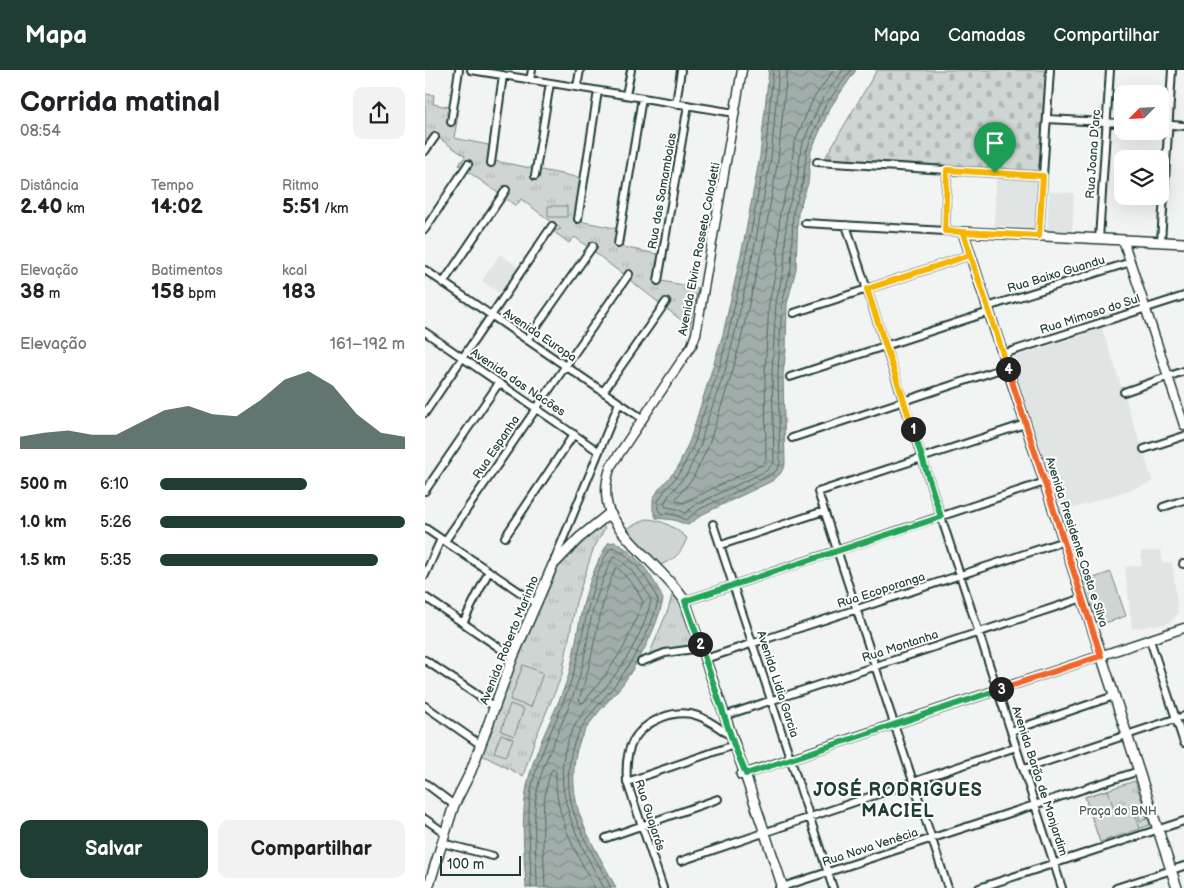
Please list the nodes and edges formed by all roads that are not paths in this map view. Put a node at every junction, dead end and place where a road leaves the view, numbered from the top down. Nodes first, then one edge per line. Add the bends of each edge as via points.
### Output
1 (459, 70) edge
2 (471, 70) edge
3 (532, 70) edge
4 (580, 70) edge
5 (631, 70) edge
6 (681, 70) edge
7 (742, 70) edge
8 (1050, 70) edge
9 (1109, 70) edge
10 (1172, 70) edge
11 (481, 71) edge
12 (503, 75) junction
13 (530, 80) junction
14 (550, 83) junction
15 (577, 87) junction
16 (598, 91) junction
17 (627, 96) junction
18 (642, 98) junction
19 (676, 104) junction
20 (688, 106) junction
21 (1169, 111) edge
22 (735, 113) junction
23 (1047, 119) junction
24 (451, 122) dead end
25 (1106, 122) junction
26 (1114, 122) edge
27 (1169, 125) edge
28 (1184, 126) edge
29 (435, 137) dead end
30 (1167, 140) edge
31 (425, 151) edge
32 (817, 162) dead end
33 (491, 163) dead end
34 (468, 164) dead end
35 (947, 170) junction
36 (535, 176) dead end
37 (1043, 176) junction
38 (506, 190) dead end
39 (578, 219) dead end
40 (805, 223) dead end
41 (846, 225) junction
42 (552, 226) dead end
43 (425, 229) edge
44 (945, 231) junction
45 (963, 232) junction
46 (1039, 236) junction
47 (1099, 239) junction
48 (1123, 240) junction
49 (1161, 242) junction
50 (1184, 243) edge
51 (618, 244) dead end
52 (593, 246) dead end
53 (970, 255) junction
54 (1131, 262) junction
55 (425, 270) edge
56 (629, 274) dead end
57 (658, 281) dead end
58 (443, 283) junction
59 (867, 289) junction
60 (1184, 296) edge
61 (666, 302) dead end
62 (1146, 308) junction
63 (988, 310) junction
64 (794, 313) dead end
65 (491, 315) junction
66 (425, 332) edge
67 (527, 340) junction
68 (885, 346) junction
69 (1003, 354) junction
70 (462, 357) junction
71 (565, 366) junction
72 (1007, 367) junction
73 (1184, 372) edge
74 (790, 377) dead end
75 (1168, 377) junction
76 (499, 383) junction
77 (603, 392) junction
78 (1125, 392) dead end
79 (904, 401) junction
80 (619, 403) junction
81 (537, 408) junction
82 (425, 412) edge
83 (643, 419) junction
84 (1025, 424) junction
85 (1184, 425) edge
86 (574, 434) junction
87 (1184, 436) edge
88 (793, 438) dead end
89 (1144, 449) dead end
90 (598, 451) junction
91 (922, 458) junction
92 (1045, 482) junction
93 (425, 491) edge
94 (1184, 500) edge
95 (1163, 507) dead end
96 (824, 511) junction
97 (610, 513) junction
98 (941, 517) junction
99 (713, 524) dead end
100 (425, 528) edge
101 (505, 536) dead end
102 (443, 540) junction
103 (1064, 541) junction
104 (721, 545) junction
105 (837, 551) junction
106 (553, 565) junction
107 (489, 571) junction
108 (960, 575) junction
109 (425, 576) edge
110 (734, 585) junction
111 (425, 598) edge
112 (1083, 598) junction
113 (685, 601) junction
114 (536, 603) junction
115 (856, 610) junction
116 (463, 623) junction
117 (1184, 628) edge
118 (979, 632) junction
119 (1150, 640) junction
120 (753, 644) junction
121 (701, 648) junction
122 (1101, 656) junction
123 (513, 658) junction
124 (705, 659) junction
125 (425, 660) edge
126 (641, 662) dead end
127 (875, 666) junction
128 (998, 690) junction
129 (1115, 696) junction
130 (772, 700) junction
131 (425, 706) edge
132 (495, 707) junction
133 (724, 716) junction
134 (1184, 716) edge
135 (1176, 719) junction
136 (894, 724) junction
137 (1011, 731) junction
138 (1127, 736) junction
139 (733, 743) junction
140 (1184, 743) edge
141 (481, 745) junction
142 (1017, 747) junction
143 (791, 759) junction
144 (1024, 769) junction
145 (1139, 771) junction
146 (743, 774) junction
147 (627, 782) junction
148 (913, 782) junction
149 (425, 784) edge
150 (718, 799) dead end
151 (454, 805) junction
152 (1035, 805) junction
153 (810, 817) junction
154 (425, 819) edge
155 (1184, 821) edge
156 (641, 825) junction
157 (1158, 830) junction
158 (445, 833) junction
159 (763, 833) junction
160 (606, 838) dead end
161 (932, 838) junction
162 (442, 843) junction
163 (493, 856) dead end
164 (681, 861) dead end
165 (1055, 864) junction
166 (1184, 866) edge
167 (1171, 870) junction
168 (828, 872) junction
169 (428, 877) edge
170 (429, 888) edge
171 (663, 888) edge
172 (781, 888) edge
173 (833, 888) edge
174 (948, 888) edge
175 (979, 888) edge
176 (1063, 888) edge
177 (1116, 888) edge
178 (1177, 888) edge

1 - 24 street
2 - 11 street
3 - 13 street
4 - 15 street
5 - 17 street
6 - 19 street
7 - 22 street, Avenida Elvira Rosseto Colodetti
8 - 23 street
9 - 25 street, Rua Joana D'arc
10 - 21 street
11 - 12 street
12 - 13 street
12 - 33 street
13 - 14 street
14 - 15 street
14 - 36 street
15 - 16 street
16 - 17 street
16 - 39 street
17 - 18 street
18 - 19 street
18 - 51 street
19 - 20 street
20 - 22 street
20 - 57 street, Rua das Samambaias
22 - 83 street, Avenida Elvira Rosseto Colodetti via 696,334
23 - 25 street
23 - 37 street
25 - 26 street
25 - 47 street, Rua Joana D'arc
27 - 28 street
29 - 31 street
30 - 49 street
32 - 35 street
34 - 43 street
35 - 37 street
35 - 44 street
37 - 46 street
38 - 58 street
40 - 41 street
41 - 44 street
41 - 59 street, Avenida Barão de Monjardim
42 - 65 street
44 - 45 street
45 - 46 main road
45 - 53 main road, Avenida Presidente Costa e Silva
46 - 47 main road
47 - 48 main road
48 - 49 main road
48 - 54 street
49 - 50 main road
52 - 67 street
53 - 59 street
53 - 63 main road, Avenida Presidente Costa e Silva
54 - 62 street
54 - 63 street, Rua Baixo Guandu
55 - 58 street, Avenida Europa
56 - 71 street, Rua Espanha
58 - 65 street, Avenida Europa
59 - 64 street
59 - 68 street, Avenida Barão de Monjardim
60 - 62 street, Rua Mimoso do Sul
61 - 77 street
62 - 69 street, Rua Mimoso do Sul
62 - 75 street
63 - 68 street, Rua Baixo Guandu
63 - 69 main road, Avenida Presidente Costa e Silva
65 - 67 street, Avenida Europa
65 - 70 street
66 - 70 street, Avenida das Nacões
67 - 71 street, Avenida Europa
68 - 74 street, Rua Baixo Guandu
68 - 79 street, Avenida Barão de Monjardim
69 - 72 main road, Avenida Presidente Costa e Silva
70 - 76 street, Avenida das Nacões
70 - 82 street
71 - 77 street, Avenida Europa
71 - 81 street, Rua Espanha
72 - 79 street
72 - 84 main road, Avenida Presidente Costa e Silva
73 - 75 street
75 - 78 street
75 - 85 street
76 - 81 street, Avenida das Nacões
76 - 93 street
77 - 80 street, Avenida Europa
79 - 88 street
79 - 91 street, Avenida Barão de Monjardim
80 - 83 street, Avenida Europa
80 - 90 street, Avenida Roberto Marinho
81 - 86 street, Avenida das Nacões
81 - 102 street, Rua Espanha
83 - 97 street, Avenida Elvira Rosseto Colodetti via 608,474 606,490
84 - 91 street
84 - 92 main road, Avenida Presidente Costa e Silva
86 - 90 street, Avenida das Nacões
86 - 101 street
87 - 89 street
90 - 106 street, Avenida Roberto Marinho
91 - 96 street via 817,492
91 - 98 street, Avenida Barão de Monjardim
92 - 98 street
92 - 103 main road, Avenida Presidente Costa e Silva
94 - 95 street
96 - 104 street
96 - 105 street
97 - 106 main road
97 - 113 main road via 621,530
98 - 105 street
98 - 108 street, Avenida Barão de Monjardim
99 - 104 street, Avenida Lidia Garcia
100 - 102 street
102 - 107 street
102 - 109 street, Rua Espanha
103 - 108 street, Rua Ecoporanga
103 - 112 main road, Avenida Presidente Costa e Silva
104 - 110 street, Avenida Lidia Garcia
105 - 110 street
105 - 115 street
106 - 114 main road, Avenida Roberto Marinho
107 - 114 street
107 - 116 street
108 - 115 street, Rua Ecoporanga
108 - 118 street, Avenida Barão de Monjardim
110 - 113 street
110 - 120 street, Avenida Lidia Garcia
111 - 116 street
112 - 118 street, Rua Montanha
112 - 122 main road, Avenida Presidente Costa e Silva
113 - 121 main road
114 - 123 main road, Avenida Roberto Marinho
115 - 120 street, Rua Ecoporanga
115 - 127 street
116 - 123 street
117 - 119 street
118 - 127 street, Rua Montanha
118 - 128 street, Avenida Barão de Monjardim
119 - 122 street
119 - 135 street
120 - 124 street, Rua Ecoporanga
120 - 130 street, Avenida Lidia Garcia
121 - 124 main road
121 - 126 street via 665,653
122 - 128 street
122 - 129 main road, Avenida Presidente Costa e Silva
123 - 132 main road, Avenida Roberto Marinho
124 - 133 main road
125 - 132 street
127 - 130 street, Rua Montanha
127 - 136 street
128 - 136 street
128 - 137 street, Avenida Barão de Monjardim
129 - 137 street
129 - 138 main road, Avenida Presidente Costa e Silva
130 - 133 street, Rua Montanha
130 - 143 street, Avenida Lidia Garcia
131 - 141 street
132 - 141 main road, Avenida Roberto Marinho
133 - 139 main road
134 - 135 street
135 - 138 street
135 - 140 street
136 - 143 street
136 - 148 street
137 - 142 street, Avenida Barão de Monjardim
138 - 144 street
138 - 145 main road, Avenida Presidente Costa e Silva
139 - 146 main road
139 - 147 street
139 - 147 street, Rua Guajarás via 711,722 697,716 673,714 642,729 634,740 627,761
141 - 151 main road, Avenida Roberto Marinho
142 - 144 street, Avenida Barão de Monjardim
142 - 148 street
143 - 146 street
143 - 153 street, Avenida Lidia Garcia
144 - 152 street, Avenida Barão de Monjardim
145 - 152 street, Rua Nova Venécia
145 - 157 main road, Avenida Presidente Costa e Silva
146 - 159 main road
147 - 156 street, Rua Guajarás
148 - 153 street
148 - 161 street
149 - 151 street
150 - 156 street
151 - 158 main road, Avenida Roberto Marinho
152 - 161 street, Rua Nova Venécia
152 - 165 street, Avenida Barão de Monjardim
153 - 159 street
153 - 168 street, Avenida Lidia Garcia
154 - 158 street
155 - 157 street
156 - 160 street
156 - 171 street, Rua Guajarás
157 - 165 street
157 - 167 main road, Avenida Presidente Costa e Silva
158 - 162 main road, Avenida Roberto Marinho
159 - 164 street
159 - 172 main road
161 - 168 street, Rua Nova Venécia
161 - 174 street
162 - 163 street
162 - 169 main road, Avenida Roberto Marinho
165 - 175 street
165 - 176 street, Avenida Barão de Monjardim
166 - 167 street
167 - 177 street
167 - 178 main road, Avenida Presidente Costa e Silva
168 - 172 street, Rua Nova Venécia
168 - 173 street, Avenida Lidia Garcia
169 - 170 main road, Avenida Roberto Marinho

